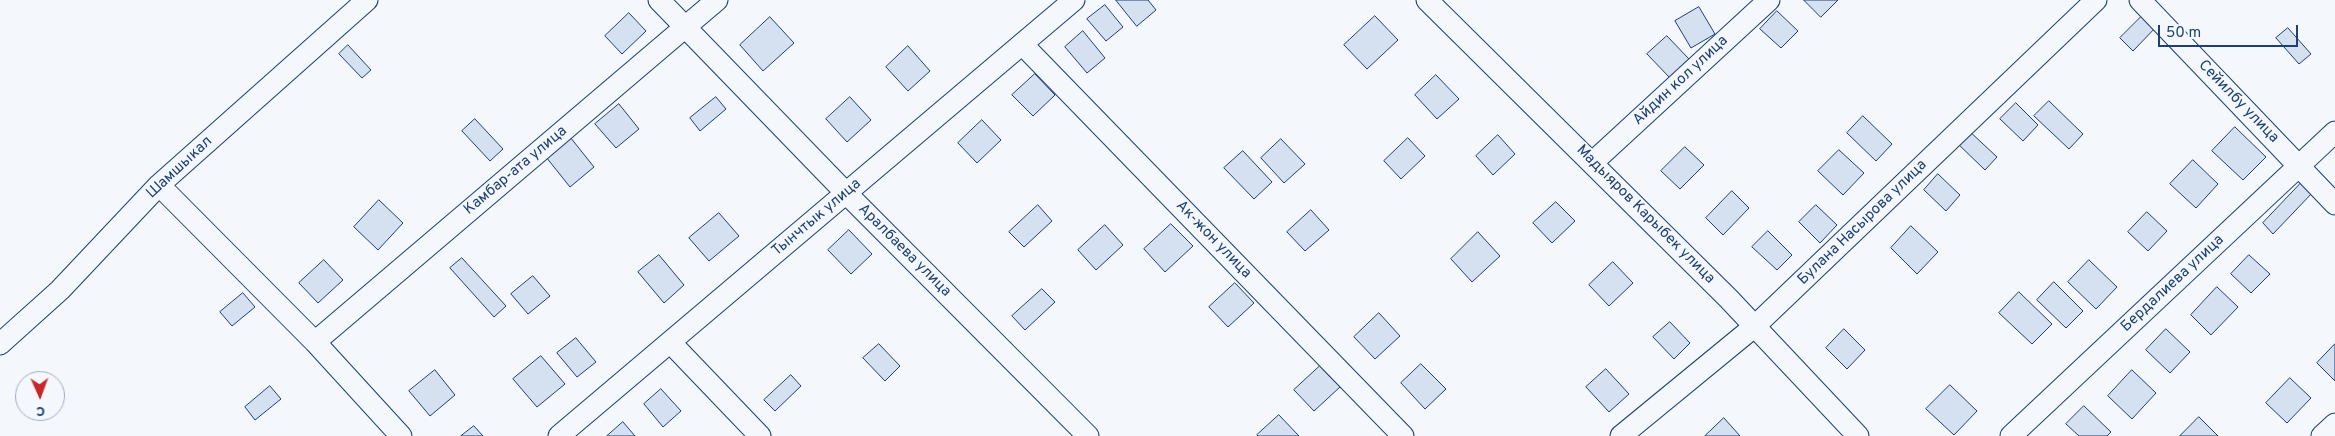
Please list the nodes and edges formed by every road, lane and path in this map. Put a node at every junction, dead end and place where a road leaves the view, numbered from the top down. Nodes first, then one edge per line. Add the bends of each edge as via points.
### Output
1 (367, 0) edge
2 (659, 0) edge
3 (717, 0) edge
4 (1074, 0) edge
5 (1427, 0) edge
6 (1769, 0) edge
7 (2096, 0) edge
8 (2140, 0) edge
9 (685, 27) junction
10 (1022, 44) junction
11 (2335, 132) edge
12 (1592, 163) junction
13 (2299, 166) junction
14 (159, 185) junction
15 (846, 193) junction
16 (2335, 204) edge
17 (1755, 326) junction
18 (315, 342) junction
19 (670, 342) junction
20 (0, 344) edge
21 (2335, 424) edge
22 (401, 436) edge
23 (560, 436) edge
24 (760, 436) edge
25 (1088, 436) edge
26 (1403, 436) edge
27 (1621, 436) edge
28 (1858, 436) edge
29 (2011, 436) edge
30 (2322, 436) edge

1 - 14 street, Шамшыкал
2 - 9 street, Аралбаева улица
3 - 9 street, Камбар-ата улица
4 - 10 street, Тынчтык улица
5 - 12 street, Мадыяров Карыбек улица
6 - 12 street, Айдин кол улица
7 - 17 street, Булана Насырова улица
8 - 13 street, Сейилбу улица
9 - 15 street, Аралбаева улица
9 - 18 street, Камбар-ата улица
10 - 15 street, Тынчтык улица
10 - 26 street, Ак-жон улица
11 - 13 street, Бердалиева улица
12 - 17 street, Мадыяров Карыбек улица
13 - 16 street, Сейилбу улица
13 - 29 street, Бердалиева улица
14 - 18 street
14 - 20 street, Шамшыкал via 60,290
15 - 19 street, Тынчтык улица
15 - 25 street, Аралбаева улица
17 - 27 street, Булана Насырова улица
17 - 28 street, Мадыяров Карыбек улица
18 - 22 street
19 - 23 street, Тынчтык улица
19 - 24 street
21 - 30 street

